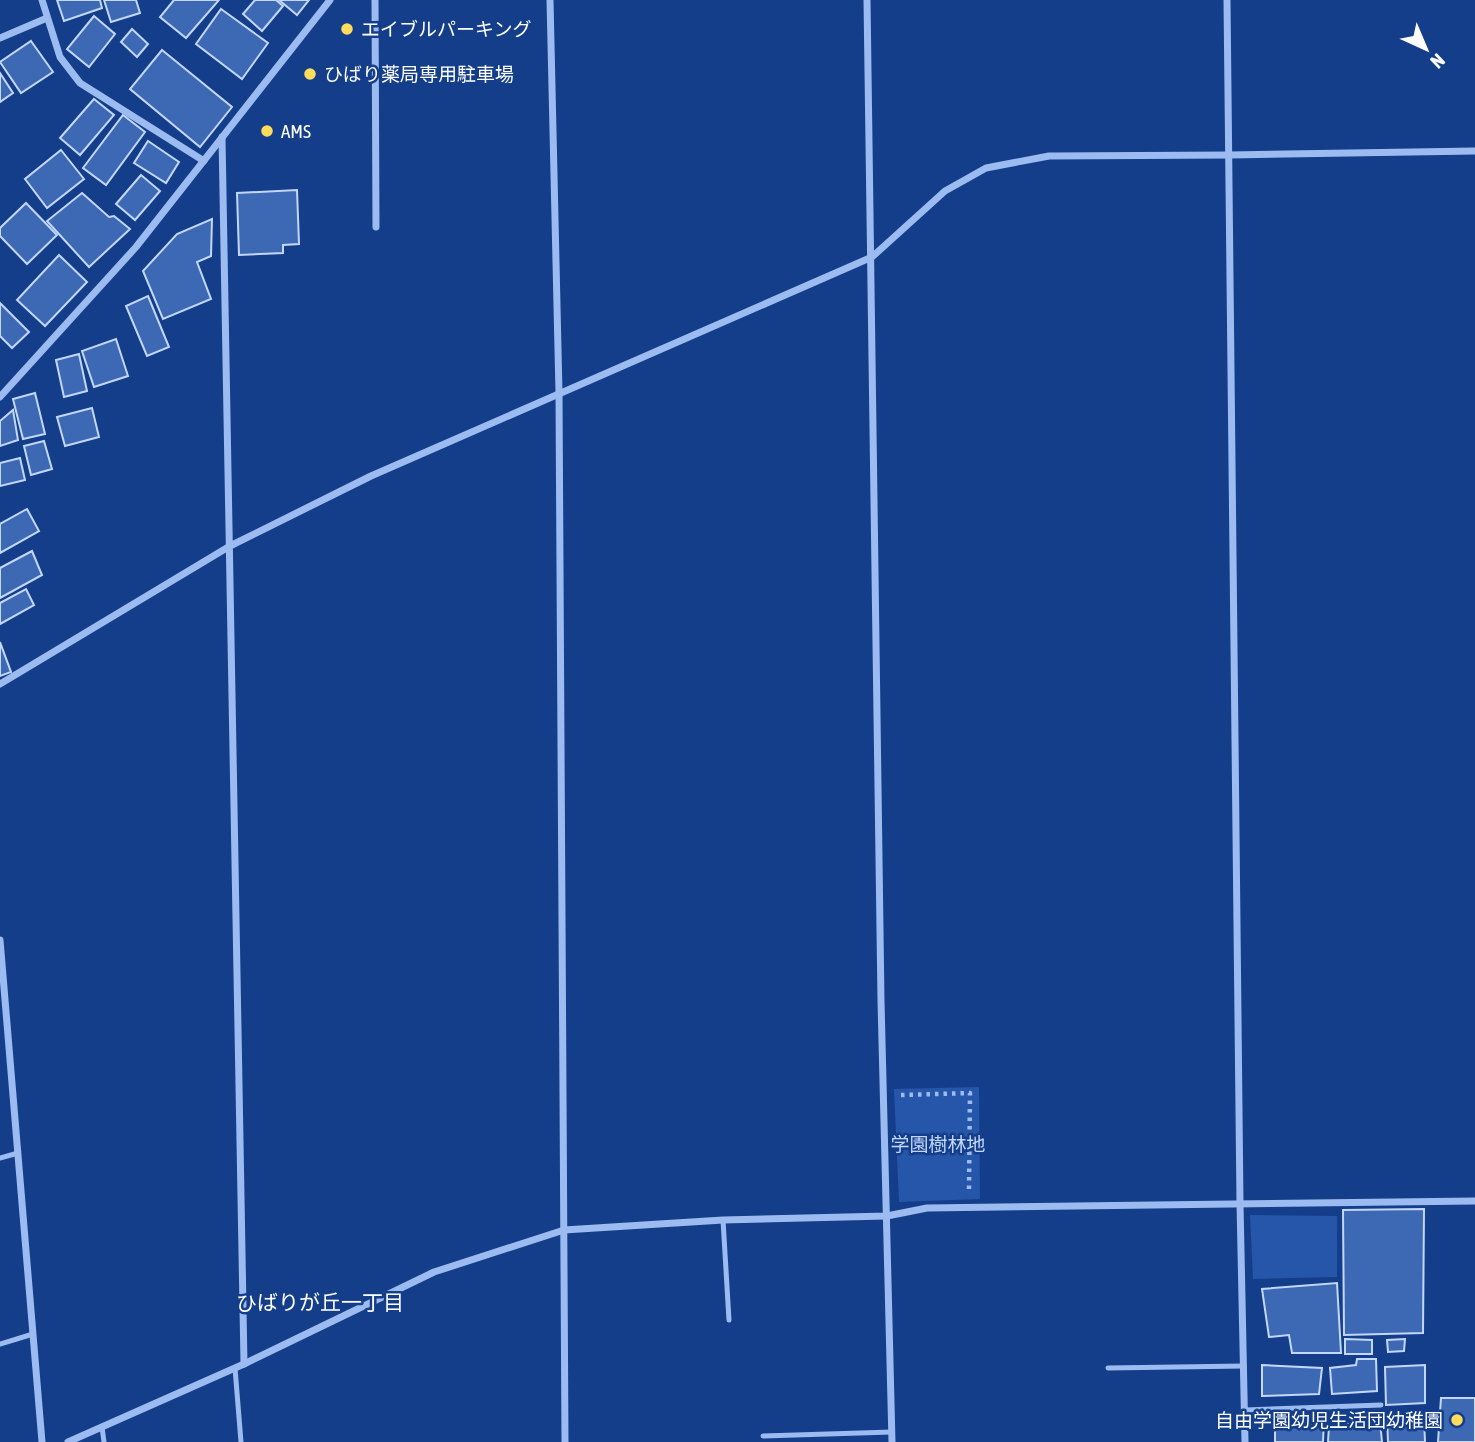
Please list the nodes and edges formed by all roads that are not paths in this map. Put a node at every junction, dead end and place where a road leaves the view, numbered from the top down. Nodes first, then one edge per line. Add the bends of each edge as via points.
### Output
1 (42, 0) edge
2 (330, 0) edge
3 (375, 0) edge
4 (550, 0) edge
5 (867, 0) edge
6 (1227, 0) edge
7 (47, 18) junction
8 (0, 38) edge
9 (222, 137) junction
10 (1475, 151) edge
11 (1230, 155) junction
12 (204, 161) junction
13 (376, 227) dead end
14 (872, 257) junction
15 (559, 393) junction
16 (0, 397) edge
17 (230, 546) junction
18 (0, 684) edge
19 (0, 940) edge
20 (18, 1153) junction
21 (0, 1158) edge
22 (1475, 1201) edge
23 (1240, 1203) junction
24 (887, 1216) junction
25 (723, 1220) junction
26 (564, 1230) junction
27 (729, 1320) dead end
28 (33, 1334) junction
29 (0, 1344) edge
30 (244, 1364) junction
31 (1244, 1366) junction
32 (234, 1368) junction
33 (1108, 1368) dead end
34 (1381, 1405) dead end
35 (1245, 1410) junction
36 (102, 1427) junction
37 (892, 1432) junction
38 (763, 1436) dead end
39 (42, 1442) edge
40 (68, 1442) edge
41 (104, 1442) edge
42 (240, 1442) edge
43 (565, 1442) edge
44 (892, 1442) edge
45 (1245, 1442) edge

1 - 7 street
2 - 9 street
3 - 13 street
4 - 15 street
5 - 14 street
6 - 11 street
7 - 8 street
7 - 12 street via 60,57 80,83
9 - 12 street
9 - 17 street
10 - 11 street
11 - 14 street via 1049,156 986,168 945,191
11 - 23 street
12 - 16 street via 136,247
14 - 15 street
14 - 24 street
15 - 17 street via 372,476
15 - 26 street
17 - 18 street
17 - 30 street
19 - 20 street
20 - 21 lane
20 - 28 street
22 - 23 street
23 - 24 street via 927,1208
23 - 31 street
24 - 25 street
24 - 37 street
25 - 26 street
25 - 27 lane
26 - 30 street via 434,1272
26 - 43 street
28 - 29 lane
28 - 39 street
30 - 32 street
31 - 33 lane
31 - 35 street
32 - 36 street
32 - 42 lane
34 - 35 lane
35 - 45 street
36 - 40 street
36 - 41 lane
37 - 38 lane
37 - 44 street

